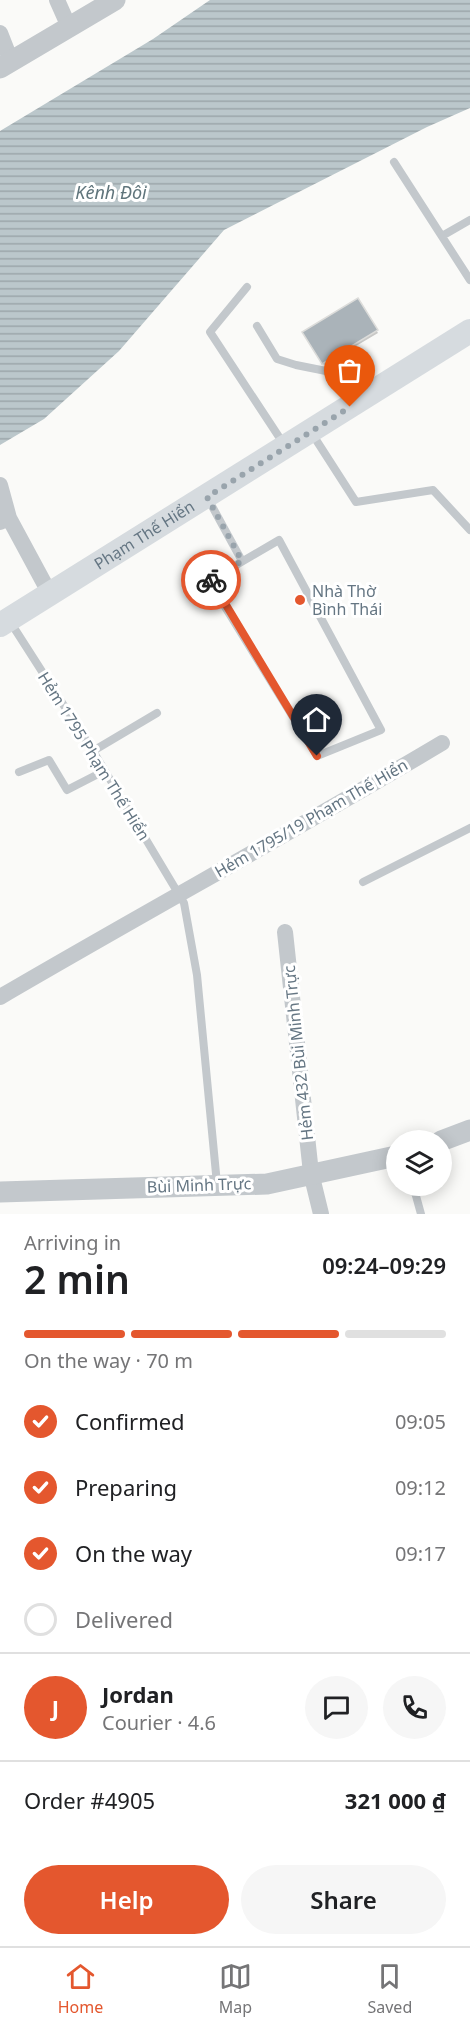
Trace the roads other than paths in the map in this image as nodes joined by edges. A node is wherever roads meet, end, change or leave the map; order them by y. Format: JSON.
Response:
{"nodes":[{"id":1,"x":57,"y":0,"type":"edge"},
{"id":2,"x":115,"y":0,"type":"edge"},
{"id":3,"x":69,"y":27,"type":"junction"},
{"id":4,"x":0,"y":33,"type":"edge"},
{"id":5,"x":5,"y":65,"type":"edge"},
{"id":6,"x":394,"y":162,"type":"dead end"},
{"id":7,"x":470,"y":220,"type":"edge"},
{"id":8,"x":442,"y":236,"type":"junction"},
{"id":9,"x":470,"y":280,"type":"edge"},
{"id":10,"x":247,"y":287,"type":"dead end"},
{"id":11,"x":257,"y":326,"type":"dead end"},
{"id":12,"x":470,"y":331,"type":"edge"},
{"id":13,"x":370,"y":394,"type":"junction"},
{"id":14,"x":311,"y":432,"type":"junction"},
{"id":15,"x":286,"y":447,"type":"junction"},
{"id":16,"x":0,"y":485,"type":"edge"},
{"id":17,"x":207,"y":497,"type":"junction"},
{"id":18,"x":4,"y":520,"type":"edge"},
{"id":19,"x":470,"y":530,"type":"edge"},
{"id":20,"x":242,"y":561,"type":"junction"},
{"id":21,"x":50,"y":594,"type":"junction"},
{"id":22,"x":4,"y":623,"type":"edge"},
{"id":23,"x":157,"y":713,"type":"dead end"},
{"id":24,"x":442,"y":743,"type":"dead end"},
{"id":25,"x":93,"y":752,"type":"junction"},
{"id":26,"x":104,"y":771,"type":"junction"},
{"id":27,"x":19,"y":772,"type":"dead end"},
{"id":28,"x":470,"y":828,"type":"edge"},
{"id":29,"x":363,"y":882,"type":"dead end"},
{"id":30,"x":179,"y":893,"type":"junction"},
{"id":31,"x":285,"y":932,"type":"dead end"},
{"id":32,"x":0,"y":997,"type":"edge"},
{"id":33,"x":470,"y":1130,"type":"edge"},
{"id":34,"x":452,"y":1137,"type":"edge"},
{"id":35,"x":386,"y":1158,"type":"edge"},
{"id":36,"x":311,"y":1173,"type":"junction"},
{"id":37,"x":217,"y":1184,"type":"junction"},
{"id":38,"x":0,"y":1192,"type":"edge"},
{"id":39,"x":416,"y":1196,"type":"edge"},
{"id":40,"x":321,"y":1214,"type":"edge"},
{"id":41,"x":421,"y":1214,"type":"edge"}],
"edges":[{"from":1,"to":3,"type":"street"},
{"from":2,"to":3,"type":"street"},
{"from":3,"to":5,"type":"street"},
{"from":4,"to":5,"type":"street"},
{"from":6,"to":8,"type":"lane"},
{"from":7,"to":8,"type":"lane"},
{"from":8,"to":9,"type":"lane"},
{"from":10,"to":15,"type":"lane"},
{"from":11,"to":13,"type":"lane"},
{"from":12,"to":13,"type":"main road","name":"Phạm Thế Hiển"},
{"from":13,"to":14,"type":"main road","name":"Phạm Thế Hiển"},
{"from":14,"to":15,"type":"main road","name":"Phạm Thế Hiển"},
{"from":14,"to":19,"type":"lane"},
{"from":15,"to":17,"type":"main road","name":"Phạm Thế Hiển"},
{"from":16,"to":18,"type":"street"},
{"from":17,"to":20,"type":"lane"},
{"from":17,"to":21,"type":"main road","name":"Phạm Thế Hiển"},
{"from":18,"to":21,"type":"street"},
{"from":20,"to":20,"type":"lane"},
{"from":21,"to":22,"type":"main road","name":"Phạm Thế Hiển"},
{"from":22,"to":25,"type":"lane","name":"Hẻm 1795 Phạm Thế Hiển"},
{"from":23,"to":25,"type":"lane"},
{"from":24,"to":30,"type":"street","name":"Hẻm 1795/19 Phạm Thế Hiển"},
{"from":25,"to":26,"type":"lane","name":"Hẻm 1795 Phạm Thế Hiển"},
{"from":26,"to":27,"type":"lane"},
{"from":26,"to":30,"type":"lane","name":"Hẻm 1795 Phạm Thế Hiển"},
{"from":28,"to":29,"type":"lane"},
{"from":30,"to":32,"type":"street"},
{"from":30,"to":37,"type":"lane","name":"Hẻm 1795 Phạm Thế Hiển"},
{"from":31,"to":36,"type":"street","name":"Hẻm 432 Bùi Minh Trực"},
{"from":33,"to":34,"type":"street"},
{"from":35,"to":36,"type":"street","name":"Bùi Minh Trực"},
{"from":36,"to":37,"type":"street","name":"Bùi Minh Trực"},
{"from":36,"to":40,"type":"street","name":"Hẻm 432 Bùi Minh Trực"},
{"from":37,"to":38,"type":"street","name":"Bùi Minh Trực"},
{"from":39,"to":41,"type":"lane"}]}
